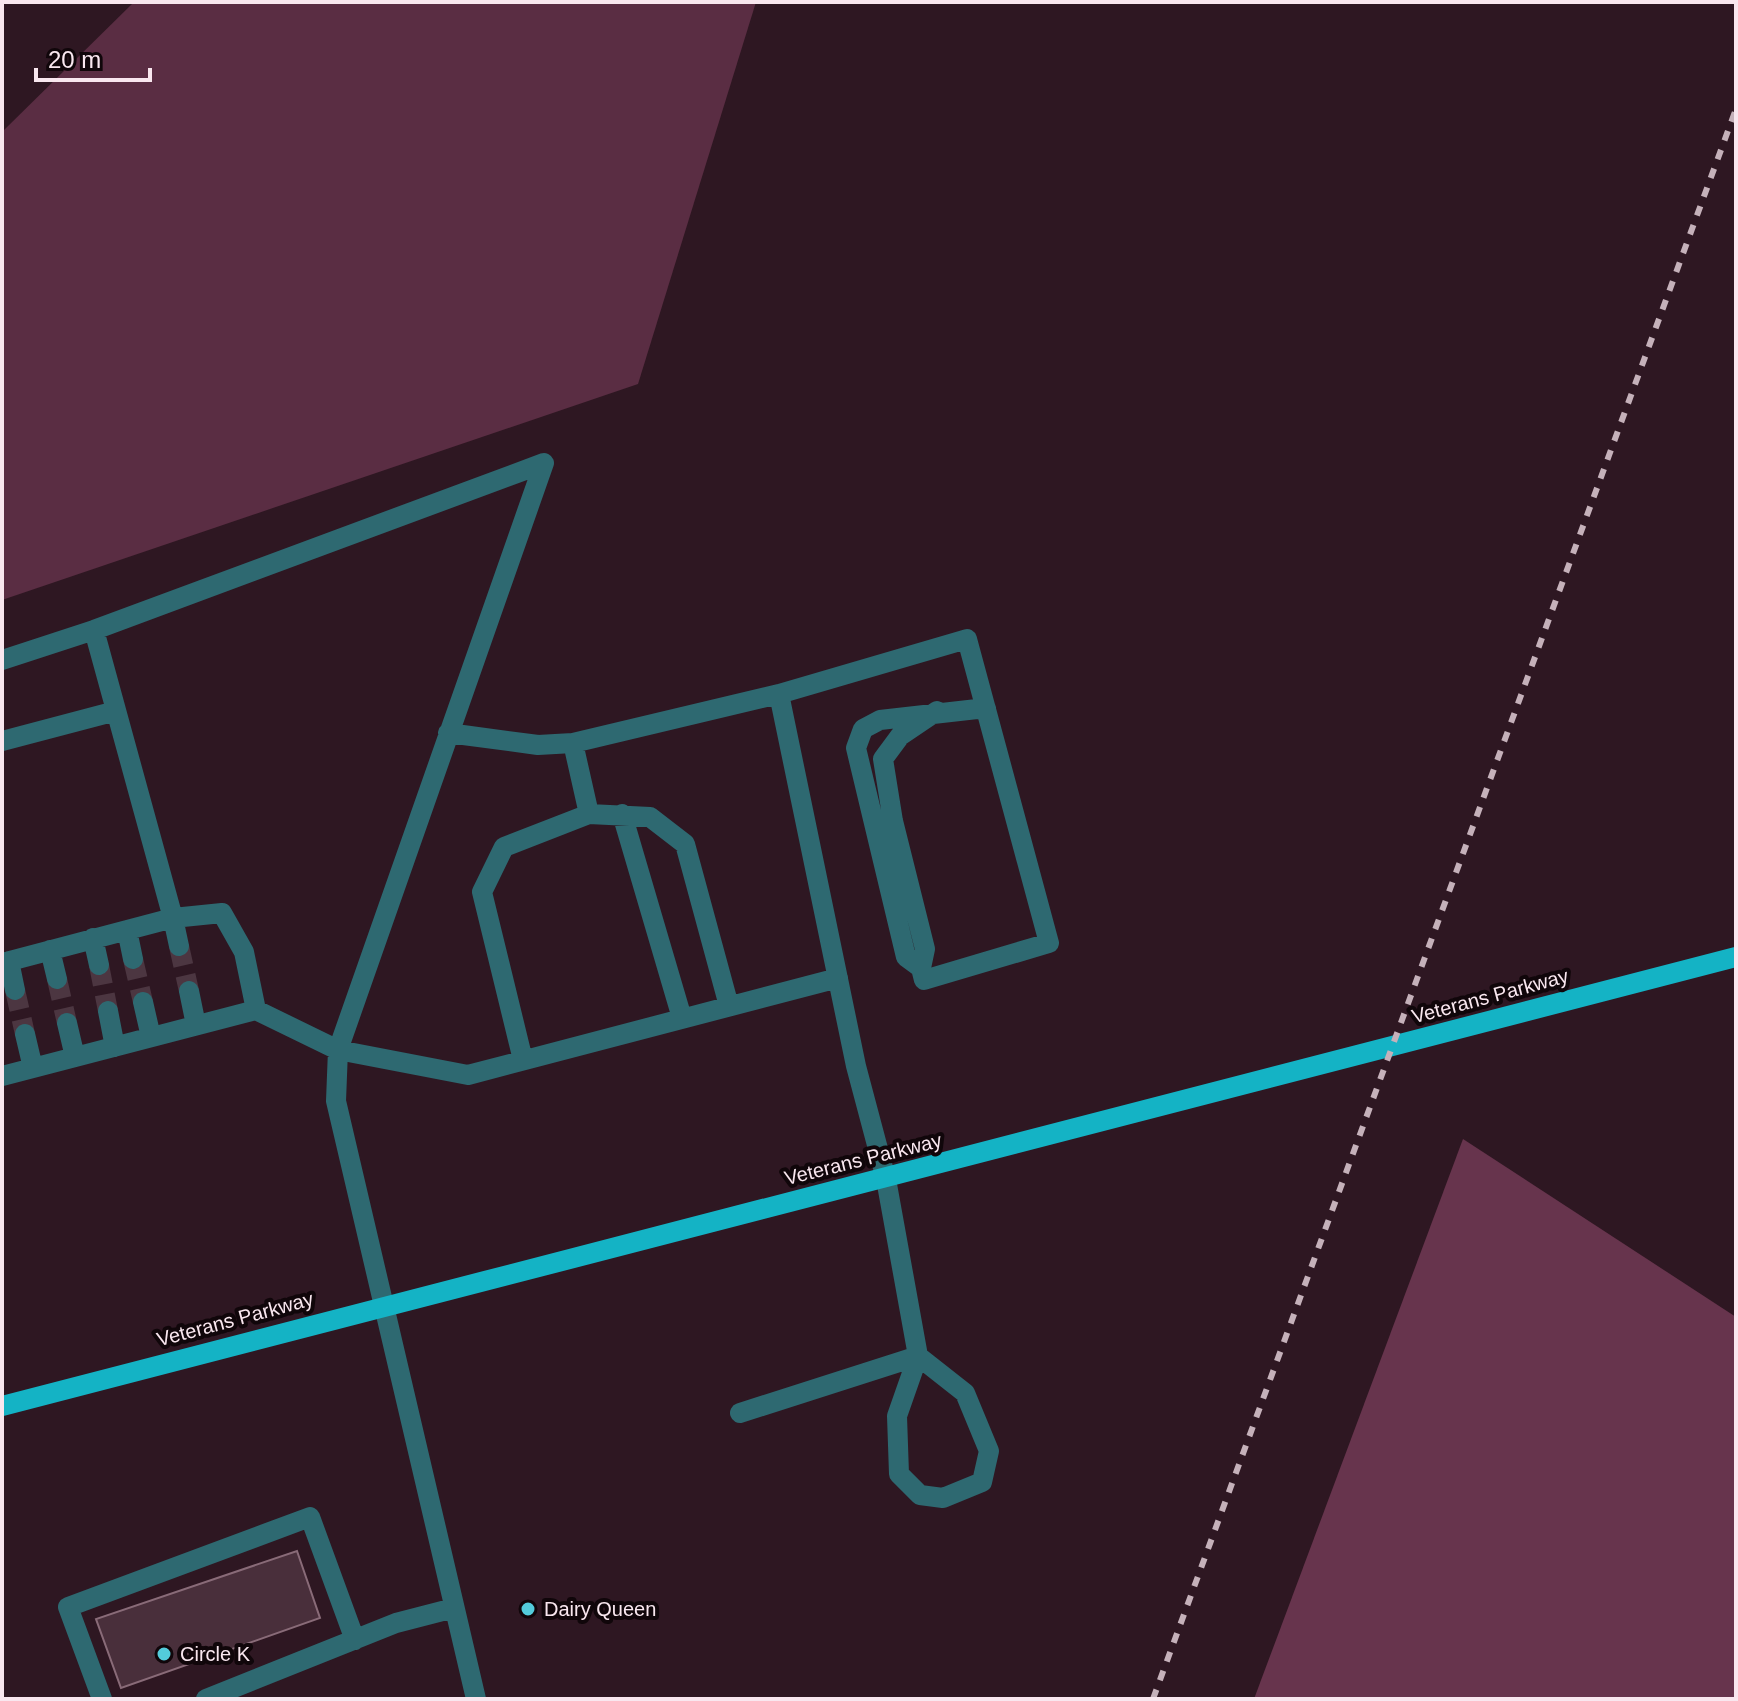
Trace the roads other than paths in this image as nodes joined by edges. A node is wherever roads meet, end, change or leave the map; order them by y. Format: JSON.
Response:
{"nodes":[{"id":1,"x":94,"y":630,"type":"junction"},
{"id":2,"x":2,"y":660,"type":"edge"},
{"id":3,"x":779,"y":694,"type":"junction"},
{"id":4,"x":986,"y":708,"type":"junction"},
{"id":5,"x":116,"y":711,"type":"junction"},
{"id":6,"x":937,"y":711,"type":"junction"},
{"id":7,"x":448,"y":733,"type":"junction"},
{"id":8,"x":2,"y":741,"type":"edge"},
{"id":9,"x":573,"y":743,"type":"junction"},
{"id":10,"x":589,"y":814,"type":"junction"},
{"id":11,"x":622,"y":814,"type":"junction"},
{"id":12,"x":173,"y":918,"type":"junction"},
{"id":13,"x":127,"y":930,"type":"junction"},
{"id":14,"x":93,"y":938,"type":"junction"},
{"id":15,"x":179,"y":946,"type":"tunnel mouth"},
{"id":16,"x":50,"y":950,"type":"junction"},
{"id":17,"x":1736,"y":957,"type":"edge"},
{"id":18,"x":133,"y":959,"type":"tunnel mouth"},
{"id":19,"x":6,"y":962,"type":"edge"},
{"id":20,"x":99,"y":965,"type":"tunnel mouth"},
{"id":21,"x":923,"y":974,"type":"junction"},
{"id":22,"x":838,"y":978,"type":"junction"},
{"id":23,"x":57,"y":979,"type":"tunnel mouth"},
{"id":24,"x":15,"y":990,"type":"tunnel mouth"},
{"id":25,"x":189,"y":991,"type":"tunnel mouth"},
{"id":26,"x":143,"y":1002,"type":"tunnel mouth"},
{"id":27,"x":729,"y":1006,"type":"junction"},
{"id":28,"x":256,"y":1010,"type":"junction"},
{"id":29,"x":108,"y":1011,"type":"tunnel mouth"},
{"id":30,"x":682,"y":1018,"type":"junction"},
{"id":31,"x":67,"y":1023,"type":"tunnel mouth"},
{"id":32,"x":196,"y":1025,"type":"junction"},
{"id":33,"x":25,"y":1034,"type":"tunnel mouth"},
{"id":34,"x":151,"y":1037,"type":"junction"},
{"id":35,"x":115,"y":1047,"type":"junction"},
{"id":36,"x":338,"y":1050,"type":"junction"},
{"id":37,"x":75,"y":1057,"type":"junction"},
{"id":38,"x":523,"y":1060,"type":"junction"},
{"id":39,"x":33,"y":1068,"type":"junction"},
{"id":40,"x":2,"y":1076,"type":"edge"},
{"id":41,"x":886,"y":1179,"type":"junction"},
{"id":42,"x":384,"y":1305,"type":"junction"},
{"id":43,"x":918,"y":1356,"type":"junction"},
{"id":44,"x":2,"y":1406,"type":"edge"},
{"id":45,"x":740,"y":1413,"type":"dead end"},
{"id":46,"x":454,"y":1608,"type":"junction"},
{"id":47,"x":355,"y":1640,"type":"junction"},
{"id":48,"x":102,"y":1699,"type":"edge"},
{"id":49,"x":206,"y":1699,"type":"edge"},
{"id":50,"x":476,"y":1699,"type":"edge"}],
"edges":[{"from":1,"to":2,"type":"lane"},
{"from":1,"to":5,"type":"lane"},
{"from":1,"to":7,"type":"lane"},
{"from":3,"to":4,"type":"lane"},
{"from":3,"to":9,"type":"lane"},
{"from":3,"to":22,"type":"lane"},
{"from":4,"to":6,"type":"lane"},
{"from":4,"to":21,"type":"lane"},
{"from":5,"to":8,"type":"lane"},
{"from":5,"to":12,"type":"lane"},
{"from":6,"to":21,"type":"lane"},
{"from":6,"to":21,"type":"lane"},
{"from":7,"to":9,"type":"lane"},
{"from":7,"to":36,"type":"lane"},
{"from":9,"to":10,"type":"lane"},
{"from":10,"to":11,"type":"lane"},
{"from":10,"to":38,"type":"lane"},
{"from":11,"to":27,"type":"lane"},
{"from":11,"to":30,"type":"lane"},
{"from":12,"to":13,"type":"lane"},
{"from":12,"to":15,"type":"lane"},
{"from":12,"to":28,"type":"lane"},
{"from":13,"to":14,"type":"lane"},
{"from":13,"to":18,"type":"lane"},
{"from":14,"to":16,"type":"lane"},
{"from":14,"to":20,"type":"lane"},
{"from":16,"to":19,"type":"lane"},
{"from":16,"to":23,"type":"lane"},
{"from":17,"to":41,"type":"main road","name":"Veterans Parkway"},
{"from":19,"to":24,"type":"lane"},
{"from":22,"to":27,"type":"lane"},
{"from":22,"to":41,"type":"lane"},
{"from":25,"to":32,"type":"lane"},
{"from":26,"to":34,"type":"lane"},
{"from":27,"to":30,"type":"lane"},
{"from":28,"to":32,"type":"lane"},
{"from":28,"to":36,"type":"lane"},
{"from":29,"to":35,"type":"lane"},
{"from":30,"to":38,"type":"lane"},
{"from":31,"to":37,"type":"lane"},
{"from":32,"to":34,"type":"lane"},
{"from":33,"to":39,"type":"lane"},
{"from":34,"to":35,"type":"lane"},
{"from":35,"to":37,"type":"lane"},
{"from":36,"to":38,"type":"lane"},
{"from":36,"to":42,"type":"lane"},
{"from":37,"to":39,"type":"lane"},
{"from":39,"to":40,"type":"lane"},
{"from":41,"to":42,"type":"main road","name":"Veterans Parkway"},
{"from":41,"to":43,"type":"lane"},
{"from":42,"to":44,"type":"main road","name":"Veterans Parkway"},
{"from":42,"to":46,"type":"lane"},
{"from":43,"to":43,"type":"lane"},
{"from":43,"to":45,"type":"lane"},
{"from":46,"to":47,"type":"lane"},
{"from":46,"to":50,"type":"lane"},
{"from":47,"to":48,"type":"lane"},
{"from":47,"to":49,"type":"lane"}]}
